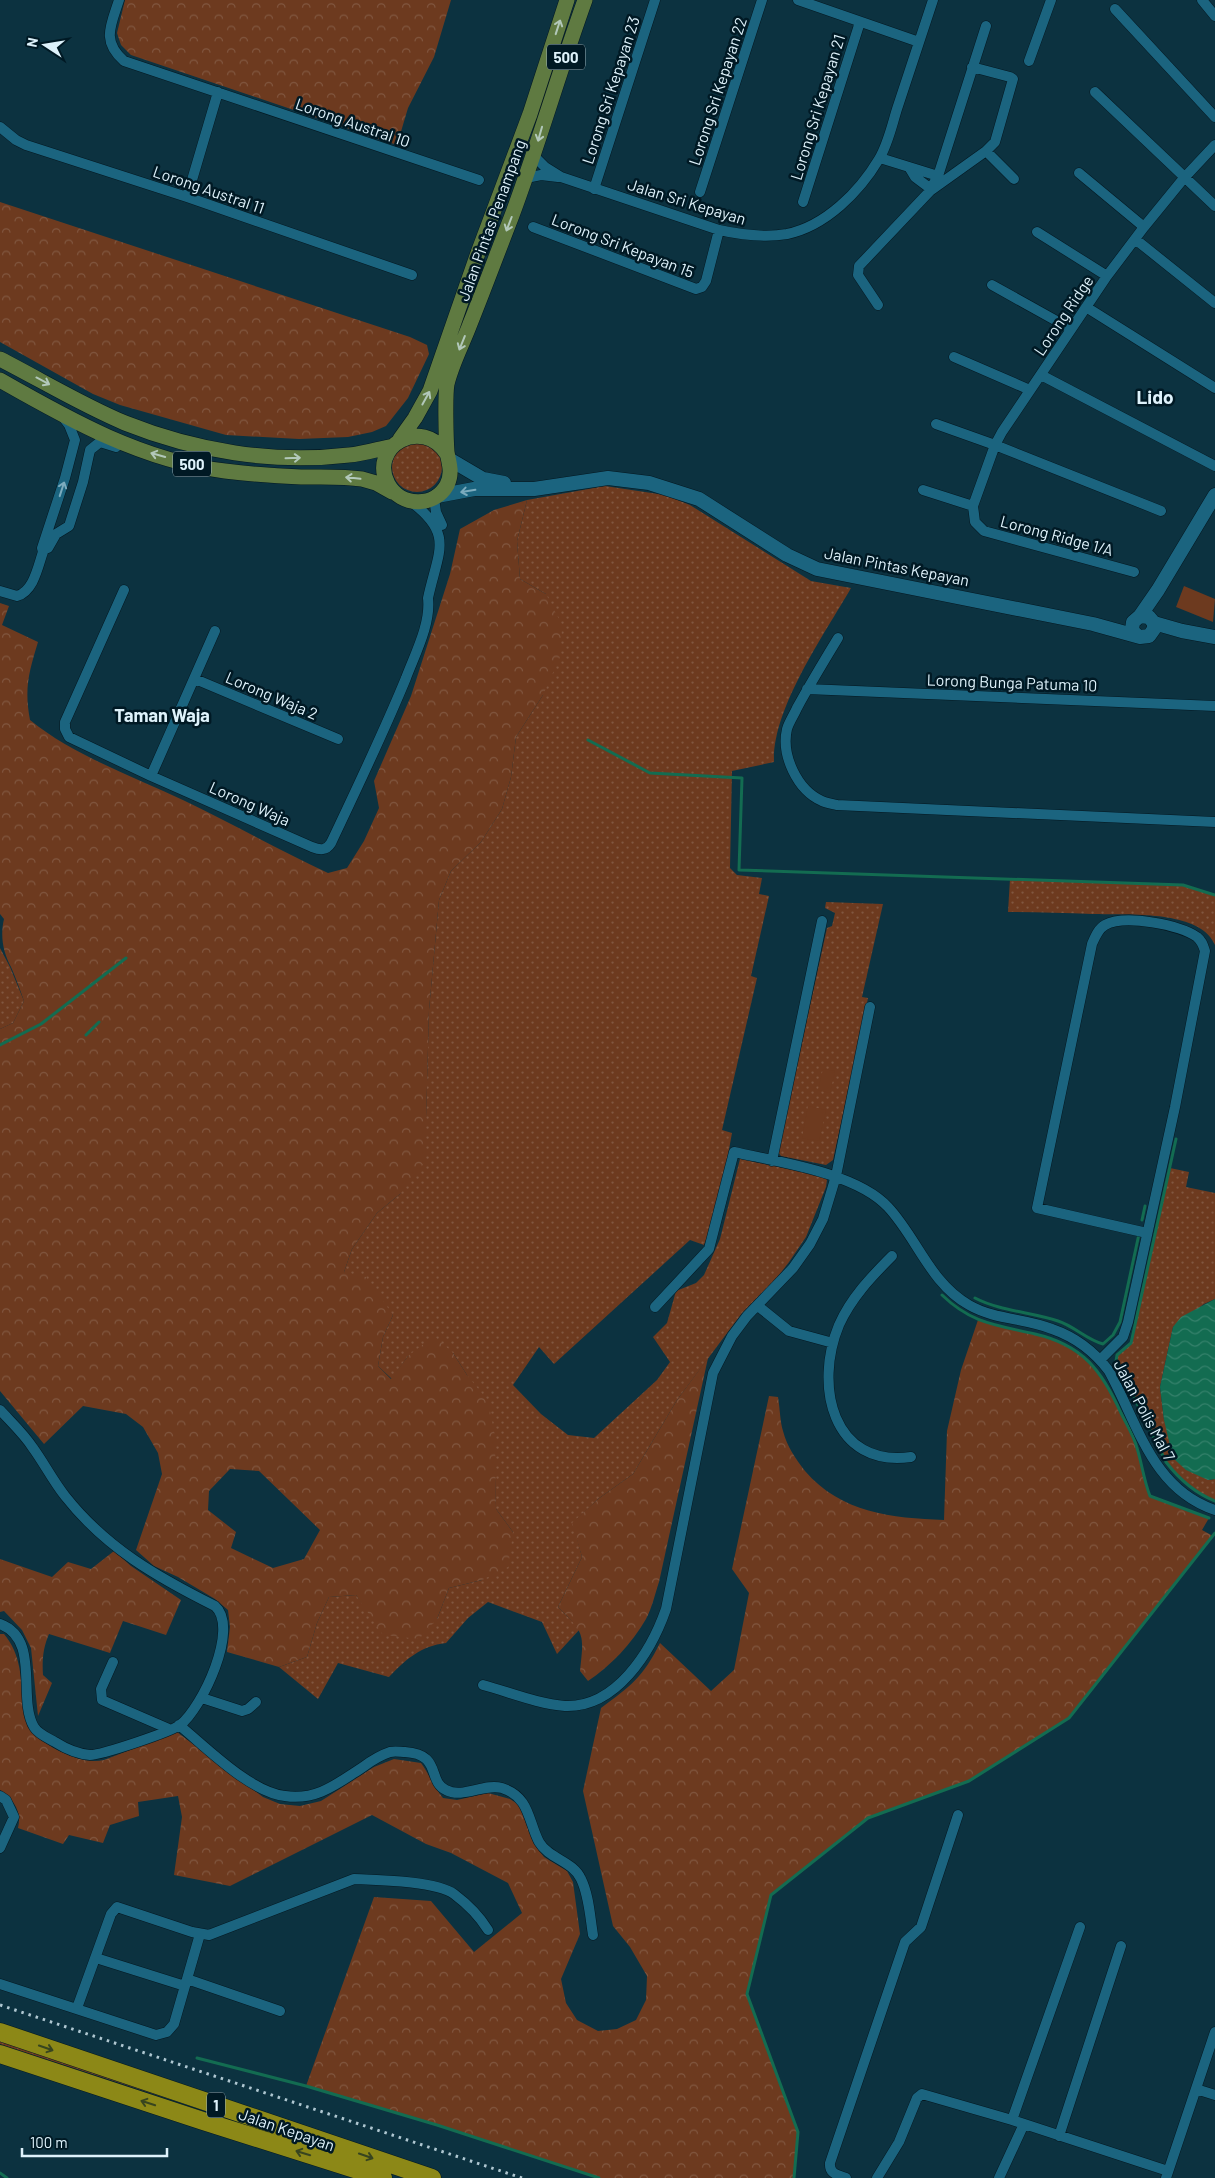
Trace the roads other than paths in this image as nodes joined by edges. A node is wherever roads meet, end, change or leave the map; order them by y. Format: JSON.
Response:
{"nodes":[{"id":1,"x":119,"y":0,"type":"edge"},
{"id":2,"x":567,"y":0,"type":"edge"},
{"id":3,"x":584,"y":0,"type":"edge"},
{"id":4,"x":655,"y":0,"type":"edge"},
{"id":5,"x":762,"y":0,"type":"edge"},
{"id":6,"x":798,"y":0,"type":"edge"},
{"id":7,"x":933,"y":0,"type":"edge"},
{"id":8,"x":1051,"y":0,"type":"edge"},
{"id":9,"x":1202,"y":0,"type":"edge"},
{"id":10,"x":1115,"y":9,"type":"dead end"},
{"id":11,"x":1215,"y":16,"type":"edge"},
{"id":12,"x":860,"y":22,"type":"junction"},
{"id":13,"x":986,"y":26,"type":"dead end"},
{"id":14,"x":920,"y":42,"type":"junction"},
{"id":15,"x":1029,"y":61,"type":"dead end"},
{"id":16,"x":972,"y":67,"type":"junction"},
{"id":17,"x":218,"y":92,"type":"junction"},
{"id":18,"x":1095,"y":92,"type":"dead end"},
{"id":19,"x":547,"y":113,"type":"junction"},
{"id":20,"x":530,"y":114,"type":"junction"},
{"id":21,"x":1215,"y":117,"type":"edge"},
{"id":22,"x":0,"y":127,"type":"edge"},
{"id":23,"x":1215,"y":145,"type":"edge"},
{"id":24,"x":986,"y":151,"type":"junction"},
{"id":25,"x":534,"y":156,"type":"junction"},
{"id":26,"x":880,"y":158,"type":"junction"},
{"id":27,"x":909,"y":167,"type":"junction"},
{"id":28,"x":1079,"y":173,"type":"dead end"},
{"id":29,"x":938,"y":176,"type":"junction"},
{"id":30,"x":561,"y":177,"type":"junction"},
{"id":31,"x":526,"y":178,"type":"junction"},
{"id":32,"x":1184,"y":178,"type":"junction"},
{"id":33,"x":1014,"y":179,"type":"dead end"},
{"id":34,"x":478,"y":180,"type":"dead end"},
{"id":35,"x":594,"y":189,"type":"junction"},
{"id":36,"x":930,"y":190,"type":"junction"},
{"id":37,"x":700,"y":192,"type":"dead end"},
{"id":38,"x":187,"y":197,"type":"junction"},
{"id":39,"x":803,"y":202,"type":"dead end"},
{"id":40,"x":1215,"y":206,"type":"edge"},
{"id":41,"x":533,"y":227,"type":"dead end"},
{"id":42,"x":1144,"y":227,"type":"junction"},
{"id":43,"x":719,"y":230,"type":"junction"},
{"id":44,"x":1037,"y":232,"type":"dead end"},
{"id":45,"x":1135,"y":240,"type":"junction"},
{"id":46,"x":412,"y":275,"type":"dead end"},
{"id":47,"x":1107,"y":276,"type":"junction"},
{"id":48,"x":992,"y":285,"type":"dead end"},
{"id":49,"x":1215,"y":303,"type":"edge"},
{"id":50,"x":878,"y":305,"type":"dead end"},
{"id":51,"x":1086,"y":307,"type":"junction"},
{"id":52,"x":1070,"y":329,"type":"junction"},
{"id":53,"x":954,"y":357,"type":"dead end"},
{"id":54,"x":0,"y":359,"type":"edge"},
{"id":55,"x":1041,"y":375,"type":"junction"},
{"id":56,"x":0,"y":380,"type":"edge"},
{"id":57,"x":1215,"y":388,"type":"edge"},
{"id":58,"x":1030,"y":390,"type":"junction"},
{"id":59,"x":59,"y":413,"type":"junction"},
{"id":60,"x":936,"y":424,"type":"dead end"},
{"id":61,"x":397,"y":443,"type":"junction"},
{"id":62,"x":124,"y":444,"type":"junction"},
{"id":63,"x":995,"y":445,"type":"junction"},
{"id":64,"x":72,"y":451,"type":"junction"},
{"id":65,"x":89,"y":454,"type":"junction"},
{"id":66,"x":448,"y":456,"type":"junction"},
{"id":67,"x":1215,"y":466,"type":"edge"},
{"id":68,"x":534,"y":490,"type":"junction"},
{"id":69,"x":923,"y":490,"type":"dead end"},
{"id":70,"x":1215,"y":495,"type":"edge"},
{"id":71,"x":436,"y":497,"type":"junction"},
{"id":72,"x":404,"y":498,"type":"junction"},
{"id":73,"x":56,"y":506,"type":"junction"},
{"id":74,"x":973,"y":506,"type":"junction"},
{"id":75,"x":1161,"y":511,"type":"dead end"},
{"id":76,"x":74,"y":512,"type":"junction"},
{"id":77,"x":975,"y":522,"type":"joint"},
{"id":78,"x":43,"y":552,"type":"junction"},
{"id":79,"x":1134,"y":572,"type":"dead end"},
{"id":80,"x":124,"y":590,"type":"dead end"},
{"id":81,"x":0,"y":591,"type":"edge"},
{"id":82,"x":429,"y":606,"type":"junction"},
{"id":83,"x":1145,"y":619,"type":"junction"},
{"id":84,"x":1093,"y":624,"type":"junction"},
{"id":85,"x":215,"y":631,"type":"dead end"},
{"id":86,"x":1199,"y":634,"type":"junction"},
{"id":87,"x":1142,"y":637,"type":"junction"},
{"id":88,"x":1215,"y":637,"type":"edge"},
{"id":89,"x":838,"y":638,"type":"dead end"},
{"id":90,"x":195,"y":679,"type":"junction"},
{"id":91,"x":808,"y":689,"type":"junction"},
{"id":92,"x":1215,"y":706,"type":"edge"},
{"id":93,"x":338,"y":739,"type":"dead end"},
{"id":94,"x":151,"y":776,"type":"junction"},
{"id":95,"x":1215,"y":822,"type":"edge"},
{"id":96,"x":822,"y":920,"type":"dead end"},
{"id":97,"x":870,"y":1007,"type":"dead end"},
{"id":98,"x":772,"y":1161,"type":"junction"},
{"id":99,"x":836,"y":1176,"type":"junction"},
{"id":100,"x":1147,"y":1233,"type":"junction"},
{"id":101,"x":892,"y":1256,"type":"dead end"},
{"id":102,"x":758,"y":1306,"type":"junction"},
{"id":103,"x":655,"y":1308,"type":"dead end"},
{"id":104,"x":833,"y":1343,"type":"junction"},
{"id":105,"x":1101,"y":1359,"type":"junction"},
{"id":106,"x":0,"y":1410,"type":"edge"},
{"id":107,"x":911,"y":1457,"type":"dead end"},
{"id":108,"x":1215,"y":1510,"type":"edge"},
{"id":109,"x":0,"y":1624,"type":"edge"},
{"id":110,"x":113,"y":1662,"type":"dead end"},
{"id":111,"x":483,"y":1685,"type":"dead end"},
{"id":112,"x":202,"y":1698,"type":"junction"},
{"id":113,"x":256,"y":1702,"type":"dead end"},
{"id":114,"x":180,"y":1725,"type":"junction"},
{"id":115,"x":169,"y":1729,"type":"junction"},
{"id":116,"x":0,"y":1796,"type":"edge"},
{"id":117,"x":958,"y":1815,"type":"dead end"},
{"id":118,"x":0,"y":1848,"type":"edge"},
{"id":119,"x":1080,"y":1927,"type":"dead end"},
{"id":120,"x":488,"y":1930,"type":"dead end"},
{"id":121,"x":200,"y":1934,"type":"junction"},
{"id":122,"x":592,"y":1935,"type":"dead end"},
{"id":123,"x":1121,"y":1946,"type":"dead end"},
{"id":124,"x":96,"y":1958,"type":"junction"},
{"id":125,"x":186,"y":1983,"type":"junction"},
{"id":126,"x":0,"y":1984,"type":"edge"},
{"id":127,"x":77,"y":2008,"type":"junction"},
{"id":128,"x":280,"y":2011,"type":"dead end"},
{"id":129,"x":0,"y":2032,"type":"edge"},
{"id":130,"x":1215,"y":2032,"type":"edge"},
{"id":131,"x":0,"y":2054,"type":"edge"},
{"id":132,"x":1196,"y":2089,"type":"junction"},
{"id":133,"x":1215,"y":2096,"type":"edge"},
{"id":134,"x":1012,"y":2120,"type":"junction"},
{"id":135,"x":1024,"y":2124,"type":"junction"},
{"id":136,"x":1059,"y":2136,"type":"junction"},
{"id":137,"x":1167,"y":2175,"type":"edge"},
{"id":138,"x":383,"y":2178,"type":"edge"},
{"id":139,"x":432,"y":2178,"type":"edge"},
{"id":140,"x":846,"y":2178,"type":"edge"},
{"id":141,"x":877,"y":2178,"type":"edge"},
{"id":142,"x":999,"y":2178,"type":"edge"}],
"edges":[{"from":1,"to":17,"type":"street","name":"Lorong Austral 10"},
{"from":20,"to":2,"type":"main road","name":"Jalan Pintas Penampang","number":"500","one_way":true},
{"from":3,"to":19,"type":"main road","name":"Jalan Pintas Penampang","number":"500"},
{"from":4,"to":35,"type":"street","name":"Lorong Sri Kepayan 23"},
{"from":5,"to":37,"type":"street","name":"Lorong Sri Kepayan 22"},
{"from":6,"to":12,"type":"street"},
{"from":7,"to":14,"type":"street","name":"Jalan Sri Kepayan"},
{"from":8,"to":15,"type":"street"},
{"from":9,"to":11,"type":"street"},
{"from":10,"to":21,"type":"street"},
{"from":12,"to":14,"type":"street"},
{"from":12,"to":39,"type":"street","name":"Lorong Sri Kepayan 21"},
{"from":13,"to":16,"type":"street"},
{"from":14,"to":26,"type":"street","name":"Jalan Sri Kepayan"},
{"from":16,"to":24,"type":"street"},
{"from":16,"to":29,"type":"street"},
{"from":17,"to":34,"type":"street","name":"Lorong Austral 10"},
{"from":17,"to":38,"type":"street"},
{"from":18,"to":32,"type":"street"},
{"from":19,"to":20,"type":"main road"},
{"from":19,"to":25,"type":"main road","name":"Jalan Pintas Penampang","number":"500","one_way":true},
{"from":61,"to":20,"type":"main road","name":"Jalan Pintas Penampang","number":"500","one_way":true},
{"from":22,"to":38,"type":"street","name":"Lorong Austral 11"},
{"from":23,"to":32,"type":"street","name":"Lorong Ridge"},
{"from":24,"to":33,"type":"street"},
{"from":24,"to":36,"type":"street"},
{"from":25,"to":30,"type":"street","name":"Jalan Sri Kepayan"},
{"from":25,"to":31,"type":"main road","name":"Jalan Pintas Penampang","number":"500"},
{"from":26,"to":27,"type":"street"},
{"from":26,"to":43,"type":"street","name":"Jalan Sri Kepayan"},
{"from":27,"to":29,"type":"street"},
{"from":27,"to":36,"type":"street"},
{"from":28,"to":42,"type":"street"},
{"from":29,"to":36,"type":"street"},
{"from":30,"to":31,"type":"street","name":"Jalan Sri Kepayan"},
{"from":30,"to":35,"type":"street","name":"Jalan Sri Kepayan"},
{"from":31,"to":66,"type":"main road","name":"Jalan Pintas Penampang","number":"500","one_way":true},
{"from":32,"to":40,"type":"street"},
{"from":32,"to":42,"type":"street","name":"Lorong Ridge"},
{"from":35,"to":43,"type":"street","name":"Jalan Sri Kepayan"},
{"from":36,"to":50,"type":"street"},
{"from":38,"to":46,"type":"street","name":"Lorong Austral 11"},
{"from":41,"to":43,"type":"street","name":"Lorong Sri Kepayan 15"},
{"from":42,"to":45,"type":"street","name":"Lorong Ridge"},
{"from":44,"to":47,"type":"street"},
{"from":45,"to":47,"type":"street","name":"Lorong Ridge"},
{"from":45,"to":49,"type":"street"},
{"from":47,"to":51,"type":"street","name":"Lorong Ridge"},
{"from":48,"to":52,"type":"street"},
{"from":51,"to":52,"type":"street","name":"Lorong Ridge"},
{"from":51,"to":57,"type":"street"},
{"from":52,"to":55,"type":"street","name":"Lorong Ridge"},
{"from":53,"to":58,"type":"street"},
{"from":54,"to":61,"type":"main road","number":"500","one_way":true},
{"from":55,"to":58,"type":"street","name":"Lorong Ridge"},
{"from":55,"to":67,"type":"street"},
{"from":56,"to":59,"type":"main road","number":"500"},
{"from":58,"to":63,"type":"street","name":"Lorong Ridge"},
{"from":59,"to":62,"type":"main road","number":"500"},
{"from":59,"to":64,"type":"street"},
{"from":60,"to":63,"type":"street"},
{"from":61,"to":66,"type":"main road","number":"500"},
{"from":61,"to":72,"type":"main road","number":"500"},
{"from":62,"to":65,"type":"street"},
{"from":72,"to":62,"type":"main road","number":"500","one_way":true},
{"from":63,"to":74,"type":"street","name":"Lorong Ridge"},
{"from":63,"to":75,"type":"street"},
{"from":64,"to":65,"type":"street"},
{"from":73,"to":64,"type":"street","one_way":true},
{"from":65,"to":76,"type":"street"},
{"from":66,"to":68,"type":"street","name":"Jalan Pintas Kepayan"},
{"from":66,"to":71,"type":"main road","number":"500"},
{"from":68,"to":71,"type":"street","name":"Jalan Pintas Kepayan","one_way":true},
{"from":68,"to":84,"type":"street","name":"Jalan Pintas Kepayan"},
{"from":69,"to":74,"type":"street"},
{"from":70,"to":83,"type":"street"},
{"from":71,"to":72,"type":"main road"},
{"from":71,"to":82,"type":"street","name":"Lorong Waja"},
{"from":72,"to":82,"type":"street","name":"Lorong Waja"},
{"from":73,"to":76,"type":"street"},
{"from":73,"to":78,"type":"street"},
{"from":74,"to":77,"type":"street","name":"Lorong Ridge"},
{"from":76,"to":78,"type":"street"},
{"from":77,"to":79,"type":"street","name":"Lorong Ridge 1/A"},
{"from":78,"to":81,"type":"street"},
{"from":80,"to":94,"type":"street","name":"Lorong Waja"},
{"from":82,"to":94,"type":"street","name":"Lorong Waja"},
{"from":83,"to":84,"type":"street","name":"Jalan Pintas Kepayan"},
{"from":83,"to":86,"type":"street"},
{"from":83,"to":87,"type":"street"},
{"from":83,"to":87,"type":"street"},
{"from":84,"to":87,"type":"street","name":"Jalan Pintas Kepayan"},
{"from":85,"to":90,"type":"street"},
{"from":86,"to":87,"type":"street"},
{"from":86,"to":88,"type":"street"},
{"from":89,"to":91,"type":"street"},
{"from":90,"to":93,"type":"street","name":"Lorong Waja 2"},
{"from":90,"to":94,"type":"street"},
{"from":91,"to":92,"type":"street","name":"Lorong Bunga Patuma 10"},
{"from":91,"to":95,"type":"street"},
{"from":96,"to":98,"type":"street"},
{"from":97,"to":99,"type":"street"},
{"from":98,"to":99,"type":"street","name":"Jalan Polis Mal 7"},
{"from":98,"to":103,"type":"street","name":"Jalan Polis Mal 7"},
{"from":99,"to":102,"type":"street"},
{"from":99,"to":105,"type":"street","name":"Jalan Polis Mal 7"},
{"from":100,"to":100,"type":"street"},
{"from":100,"to":105,"type":"street"},
{"from":101,"to":104,"type":"street"},
{"from":102,"to":104,"type":"street"},
{"from":102,"to":111,"type":"street"},
{"from":104,"to":107,"type":"street"},
{"from":105,"to":108,"type":"street","name":"Jalan Polis Mal 7"},
{"from":106,"to":112,"type":"street"},
{"from":109,"to":115,"type":"street"},
{"from":110,"to":115,"type":"street"},
{"from":112,"to":113,"type":"street"},
{"from":112,"to":114,"type":"street"},
{"from":114,"to":115,"type":"street"},
{"from":114,"to":122,"type":"street"},
{"from":116,"to":118,"type":"street"},
{"from":117,"to":140,"type":"street"},
{"from":119,"to":134,"type":"street"},
{"from":120,"to":121,"type":"street"},
{"from":121,"to":124,"type":"street"},
{"from":121,"to":125,"type":"street"},
{"from":123,"to":136,"type":"street"},
{"from":124,"to":125,"type":"street"},
{"from":124,"to":127,"type":"street"},
{"from":125,"to":127,"type":"street"},
{"from":125,"to":128,"type":"street"},
{"from":126,"to":127,"type":"street"},
{"from":129,"to":139,"type":"highway","name":"Jalan Kepayan","number":"1","one_way":true},
{"from":130,"to":132,"type":"street"},
{"from":138,"to":131,"type":"highway","name":"Jalan Kepayan","number":"1","one_way":true},
{"from":132,"to":133,"type":"street"},
{"from":132,"to":137,"type":"street"},
{"from":134,"to":135,"type":"street"},
{"from":134,"to":141,"type":"street"},
{"from":135,"to":136,"type":"street"},
{"from":135,"to":142,"type":"street"},
{"from":136,"to":137,"type":"street"}]}
